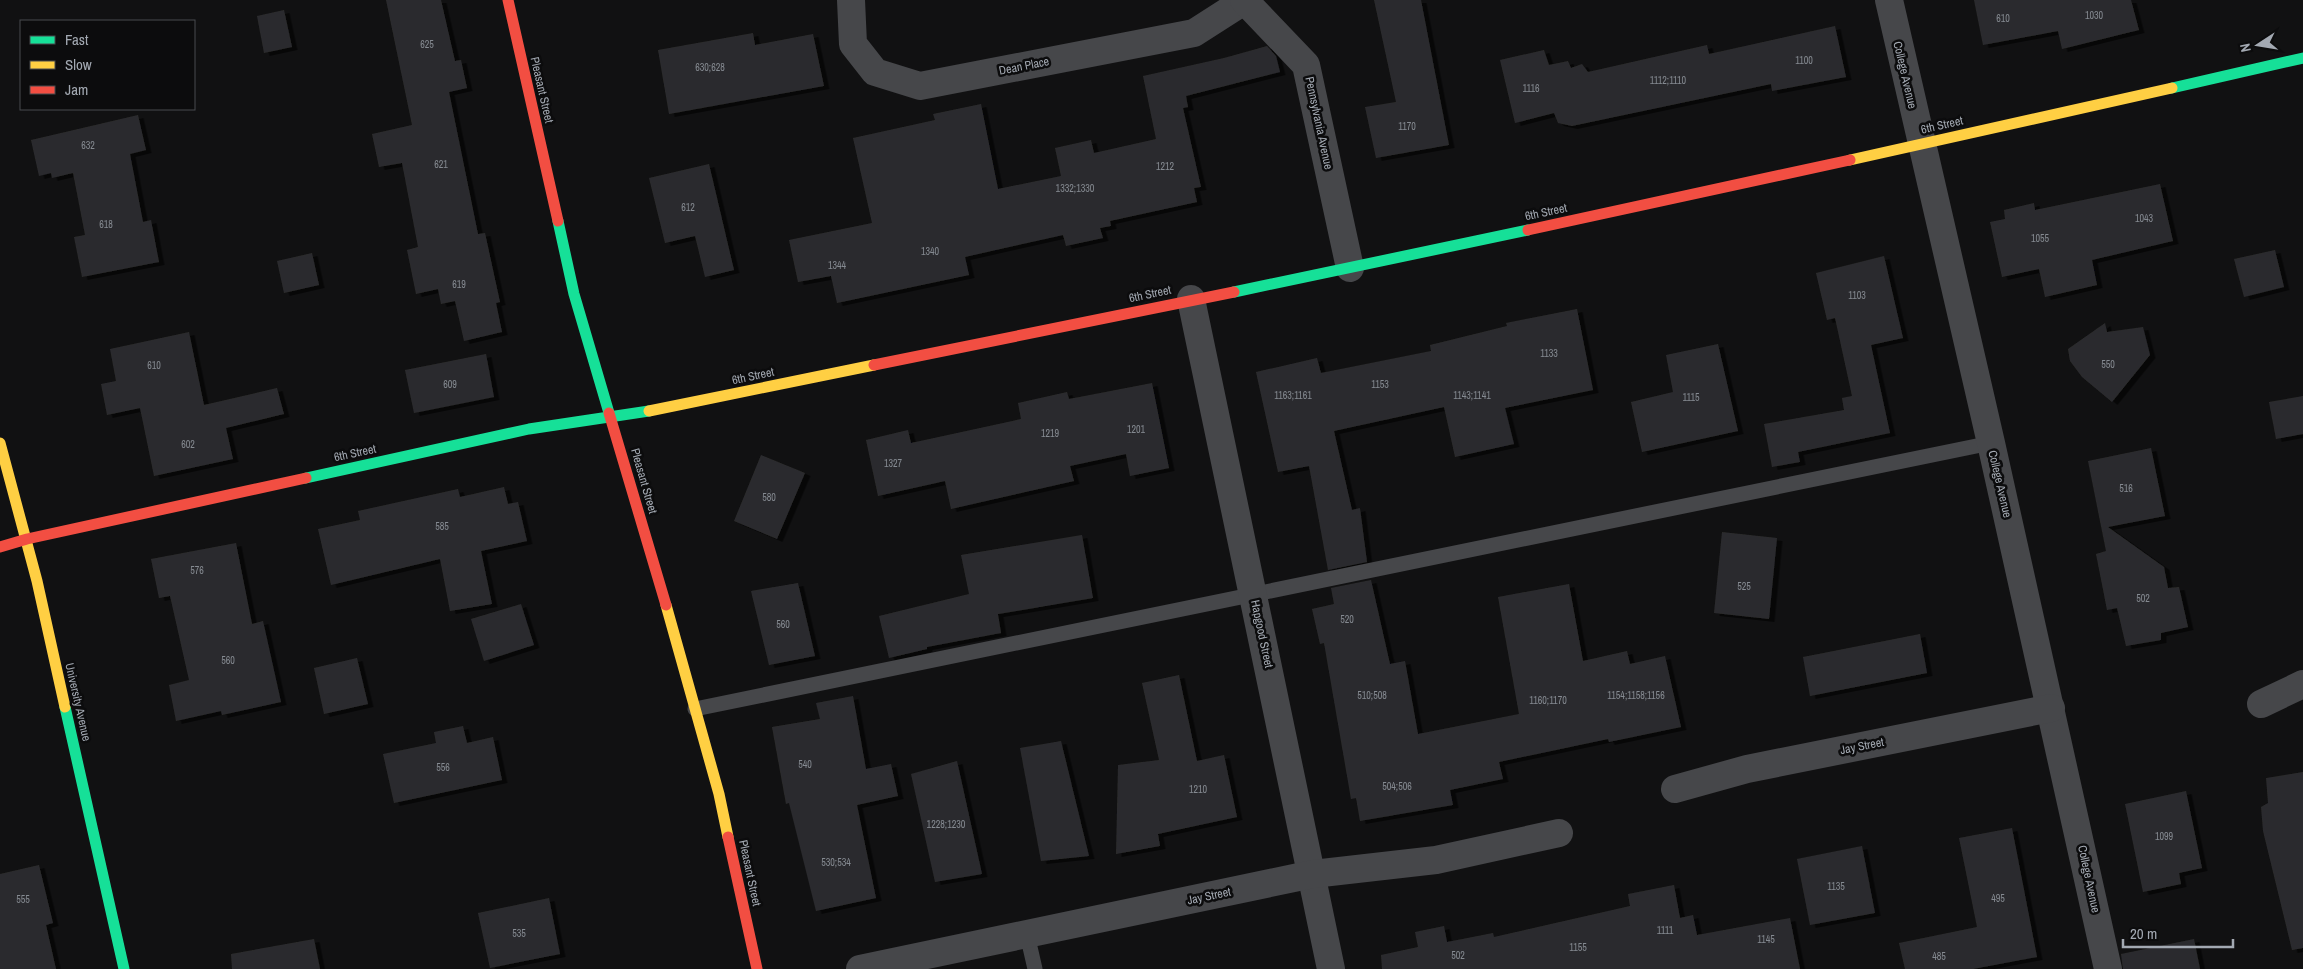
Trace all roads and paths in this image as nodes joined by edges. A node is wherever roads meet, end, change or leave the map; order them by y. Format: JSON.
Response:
{"nodes":[{"id":1,"x":508,"y":0,"type":"edge"},
{"id":2,"x":851,"y":0,"type":"edge"},
{"id":3,"x":1244,"y":0,"type":"edge"},
{"id":4,"x":1888,"y":0,"type":"edge"},
{"id":5,"x":2303,"y":58,"type":"edge"},
{"id":6,"x":1921,"y":144,"type":"junction"},
{"id":7,"x":1350,"y":268,"type":"junction"},
{"id":8,"x":1191,"y":299,"type":"junction"},
{"id":9,"x":612,"y":418,"type":"junction"},
{"id":10,"x":0,"y":443,"type":"edge"},
{"id":11,"x":1991,"y":443,"type":"junction"},
{"id":12,"x":27,"y":539,"type":"junction"},
{"id":13,"x":0,"y":547,"type":"edge"},
{"id":14,"x":1254,"y":596,"type":"junction"},
{"id":15,"x":2303,"y":684,"type":"edge"},
{"id":16,"x":2261,"y":704,"type":"dead end"},
{"id":17,"x":2051,"y":708,"type":"junction"},
{"id":18,"x":695,"y":709,"type":"junction"},
{"id":19,"x":1675,"y":789,"type":"dead end"},
{"id":20,"x":1559,"y":833,"type":"dead end"},
{"id":21,"x":1313,"y":874,"type":"junction"},
{"id":22,"x":1027,"y":934,"type":"junction"},
{"id":23,"x":124,"y":969,"type":"edge"},
{"id":24,"x":757,"y":969,"type":"edge"},
{"id":25,"x":860,"y":969,"type":"edge"},
{"id":26,"x":1035,"y":969,"type":"edge"},
{"id":27,"x":1331,"y":969,"type":"edge"},
{"id":28,"x":2108,"y":969,"type":"edge"}],
"edges":[{"from":1,"to":9,"type":"street","name":"Pleasant Street"},
{"from":2,"to":3,"type":"street","name":"Dean Place"},
{"from":3,"to":7,"type":"street","name":"Pennsylvania Avenue"},
{"from":4,"to":6,"type":"street","name":"College Avenue"},
{"from":5,"to":6,"type":"street","name":"6th Street"},
{"from":6,"to":7,"type":"street","name":"6th Street"},
{"from":6,"to":11,"type":"street","name":"College Avenue"},
{"from":7,"to":8,"type":"street","name":"6th Street"},
{"from":8,"to":9,"type":"street","name":"6th Street"},
{"from":8,"to":14,"type":"street","name":"Hapgood Street"},
{"from":9,"to":12,"type":"street","name":"6th Street"},
{"from":9,"to":18,"type":"street","name":"Pleasant Street"},
{"from":10,"to":12,"type":"street","name":"University Avenue"},
{"from":11,"to":14,"type":"lane"},
{"from":11,"to":17,"type":"street","name":"College Avenue"},
{"from":12,"to":13,"type":"street","name":"6th Street"},
{"from":12,"to":23,"type":"street","name":"University Avenue"},
{"from":14,"to":18,"type":"lane"},
{"from":14,"to":21,"type":"street","name":"Hapgood Street"},
{"from":15,"to":16,"type":"street"},
{"from":17,"to":19,"type":"street","name":"Jay Street"},
{"from":17,"to":28,"type":"street","name":"College Avenue"},
{"from":18,"to":24,"type":"street","name":"Pleasant Street"},
{"from":20,"to":21,"type":"street","name":"Jay Street"},
{"from":21,"to":22,"type":"street","name":"Jay Street"},
{"from":21,"to":27,"type":"street","name":"Hapgood Street"},
{"from":22,"to":25,"type":"street","name":"Jay Street"},
{"from":22,"to":26,"type":"lane"}]}
